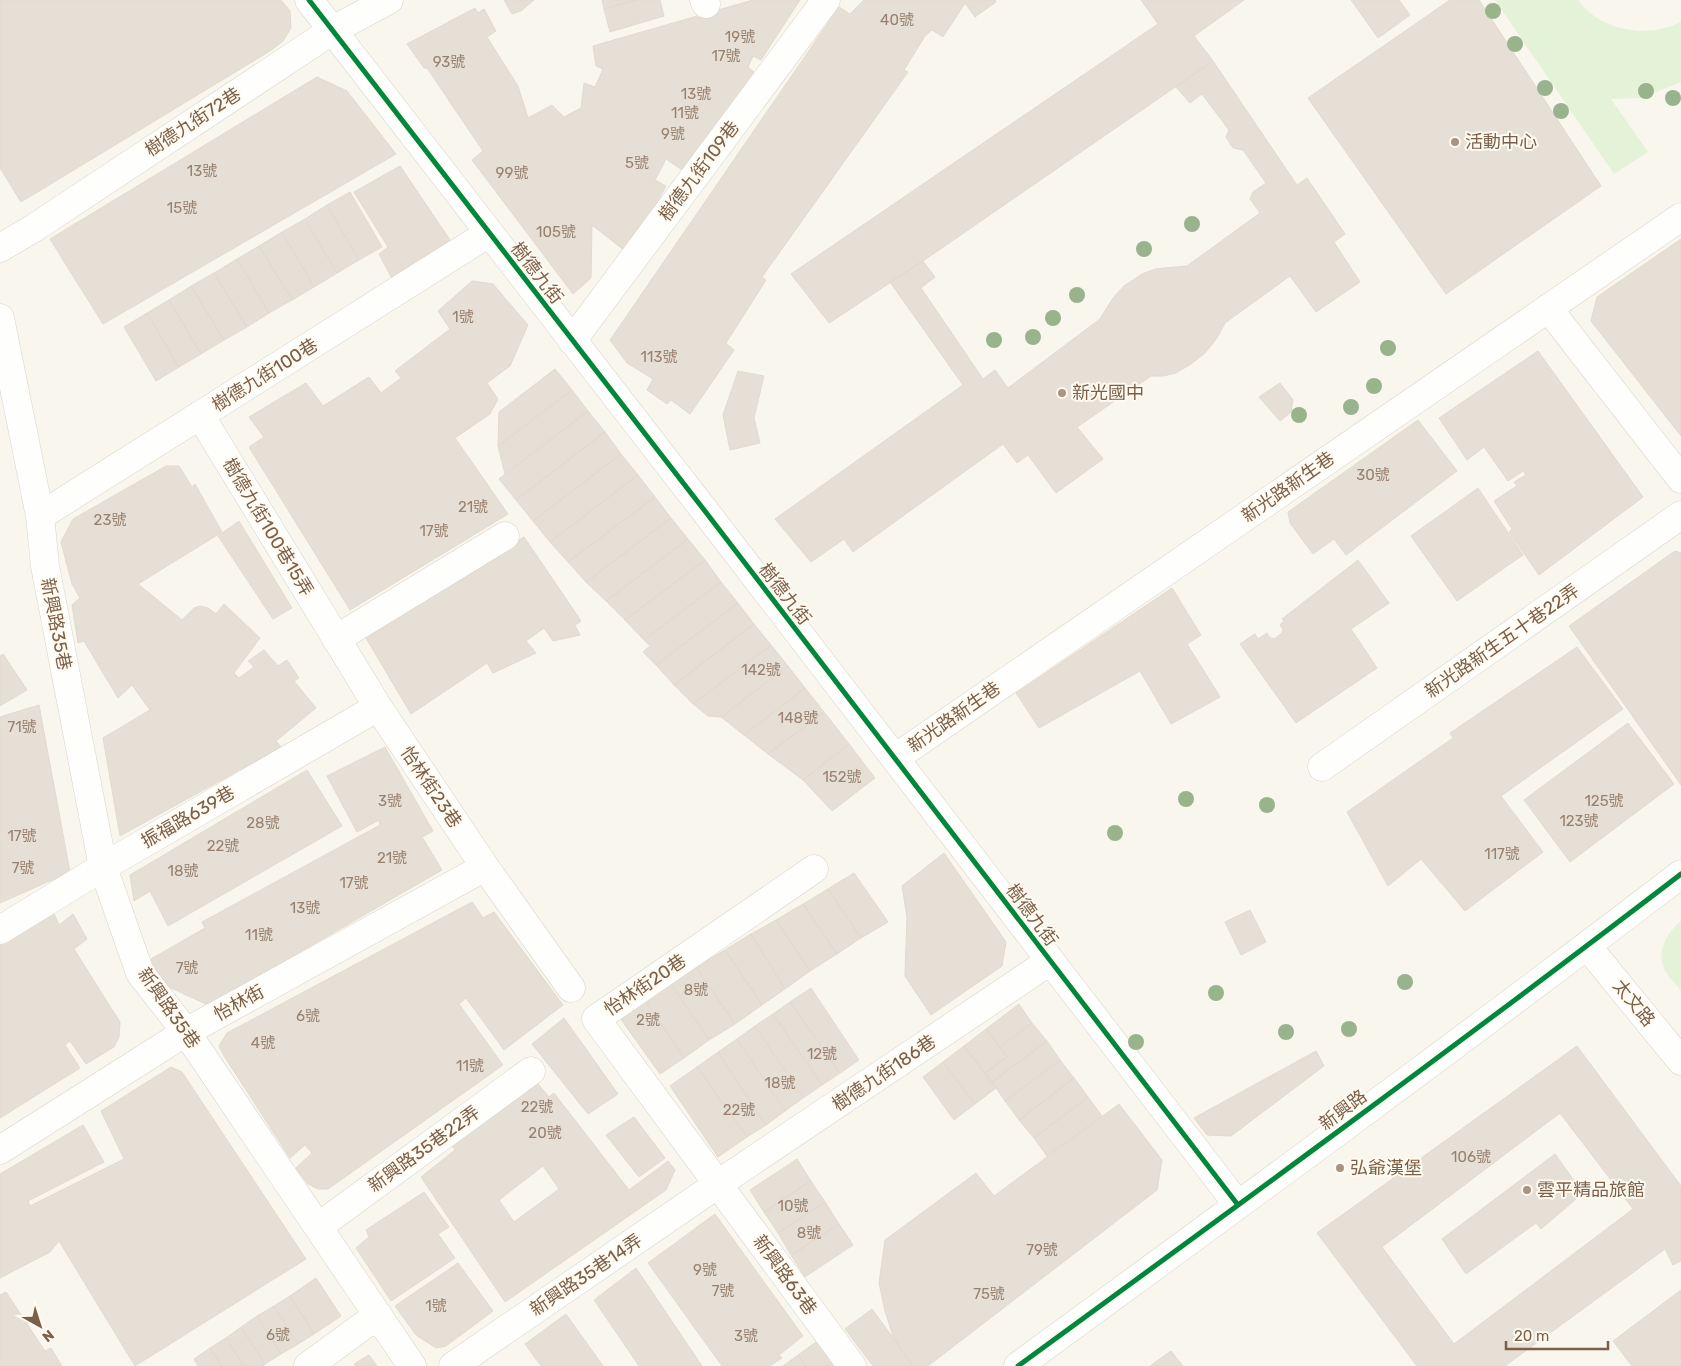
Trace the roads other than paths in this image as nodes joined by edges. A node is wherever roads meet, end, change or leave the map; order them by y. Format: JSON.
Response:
{"nodes":[{"id":1,"x":309,"y":0,"type":"edge"},
{"id":2,"x":389,"y":0,"type":"edge"},
{"id":3,"x":826,"y":0,"type":"edge"},
{"id":4,"x":333,"y":30,"type":"junction"},
{"id":5,"x":1681,"y":217,"type":"edge"},
{"id":6,"x":489,"y":233,"type":"junction"},
{"id":7,"x":0,"y":248,"type":"edge"},
{"id":8,"x":1548,"y":308,"type":"junction"},
{"id":9,"x":0,"y":318,"type":"edge"},
{"id":10,"x":572,"y":341,"type":"junction"},
{"id":11,"x":200,"y":415,"type":"junction"},
{"id":12,"x":1681,"y":479,"type":"edge"},
{"id":13,"x":1681,"y":515,"type":"edge"},
{"id":14,"x":40,"y":516,"type":"junction"},
{"id":15,"x":504,"y":536,"type":"dead end"},
{"id":16,"x":336,"y":639,"type":"junction"},
{"id":17,"x":378,"y":707,"type":"junction"},
{"id":18,"x":894,"y":758,"type":"junction"},
{"id":19,"x":1322,"y":767,"type":"dead end"},
{"id":20,"x":104,"y":867,"type":"junction"},
{"id":21,"x":485,"y":867,"type":"junction"},
{"id":22,"x":814,"y":869,"type":"dead end"},
{"id":23,"x":1681,"y":874,"type":"edge"},
{"id":24,"x":0,"y":930,"type":"edge"},
{"id":25,"x":1587,"y":946,"type":"junction"},
{"id":26,"x":1050,"y":961,"type":"junction"},
{"id":27,"x":571,"y":988,"type":"dead end"},
{"id":28,"x":186,"y":1032,"type":"junction"},
{"id":29,"x":1681,"y":1061,"type":"edge"},
{"id":30,"x":531,"y":1071,"type":"dead end"},
{"id":31,"x":0,"y":1150,"type":"edge"},
{"id":32,"x":718,"y":1184,"type":"junction"},
{"id":33,"x":1238,"y":1205,"type":"junction"},
{"id":34,"x":318,"y":1227,"type":"junction"},
{"id":35,"x":378,"y":1315,"type":"junction"},
{"id":36,"x":308,"y":1366,"type":"edge"},
{"id":37,"x":412,"y":1366,"type":"edge"},
{"id":38,"x":453,"y":1366,"type":"edge"},
{"id":39,"x":852,"y":1366,"type":"edge"},
{"id":40,"x":1018,"y":1366,"type":"edge"}],
"edges":[{"from":1,"to":4,"type":"street","name":"樹德九街"},
{"from":2,"to":4,"type":"street","name":"樹德九街72巷"},
{"from":3,"to":10,"type":"street","name":"樹德九街109巷"},
{"from":4,"to":6,"type":"street","name":"樹德九街"},
{"from":4,"to":7,"type":"street","name":"樹德九街72巷"},
{"from":5,"to":8,"type":"street","name":"新光路新生巷"},
{"from":6,"to":10,"type":"street","name":"樹德九街"},
{"from":6,"to":11,"type":"street","name":"樹德九街100巷"},
{"from":8,"to":12,"type":"street"},
{"from":8,"to":18,"type":"street","name":"新光路新生巷"},
{"from":9,"to":14,"type":"street","name":"新興路35巷"},
{"from":10,"to":18,"type":"street","name":"樹德九街"},
{"from":11,"to":14,"type":"street","name":"樹德九街100巷"},
{"from":11,"to":16,"type":"street","name":"樹德九街100巷15弄"},
{"from":13,"to":19,"type":"street","name":"新光路新生五十巷22弄"},
{"from":14,"to":20,"type":"street","name":"新興路35巷"},
{"from":15,"to":16,"type":"street"},
{"from":16,"to":17,"type":"street","name":"樹德九街100巷15弄"},
{"from":17,"to":20,"type":"street","name":"振福路639巷"},
{"from":17,"to":21,"type":"street","name":"怡林街23巷"},
{"from":18,"to":26,"type":"street","name":"樹德九街"},
{"from":20,"to":24,"type":"street","name":"振福路639巷"},
{"from":20,"to":28,"type":"street","name":"新興路35巷"},
{"from":21,"to":27,"type":"street"},
{"from":21,"to":28,"type":"street","name":"怡林街"},
{"from":22,"to":32,"type":"street","name":"怡林街20巷"},
{"from":23,"to":25,"type":"street","name":"新興路"},
{"from":25,"to":29,"type":"street","name":"太文路"},
{"from":25,"to":33,"type":"street","name":"新興路"},
{"from":26,"to":32,"type":"street","name":"樹德九街186巷"},
{"from":26,"to":33,"type":"street","name":"樹德九街"},
{"from":28,"to":31,"type":"street","name":"怡林街"},
{"from":28,"to":34,"type":"street","name":"新興路35巷"},
{"from":30,"to":34,"type":"street","name":"新興路35巷22弄"},
{"from":32,"to":38,"type":"street","name":"新興路35巷14弄"},
{"from":32,"to":39,"type":"street","name":"新興路63巷"},
{"from":33,"to":40,"type":"street","name":"新興路"},
{"from":34,"to":35,"type":"street","name":"新興路35巷"},
{"from":35,"to":36,"type":"street"},
{"from":35,"to":37,"type":"street","name":"新興路35巷"}]}
